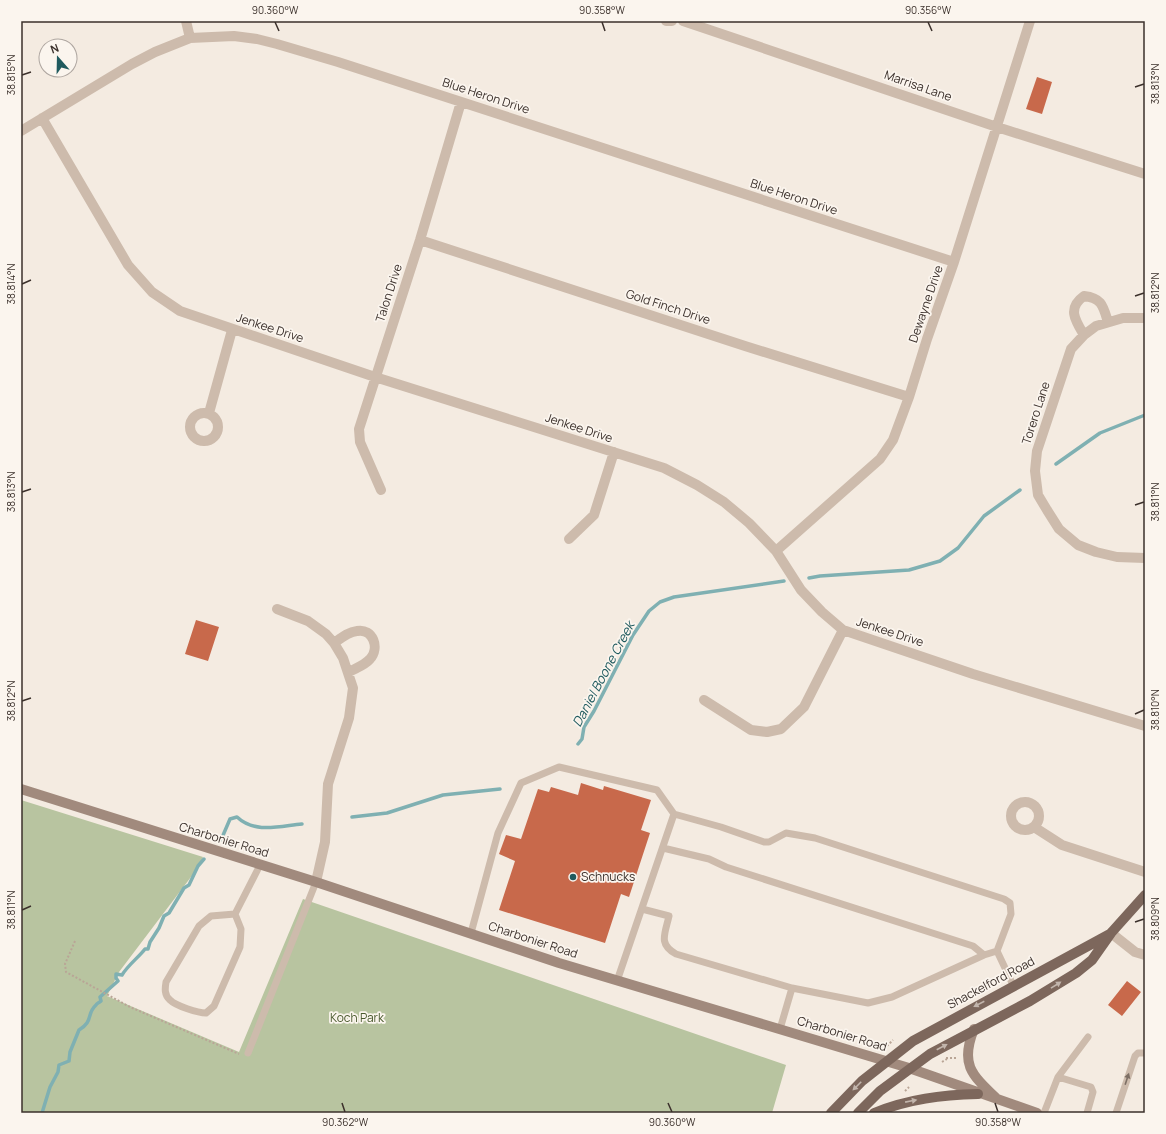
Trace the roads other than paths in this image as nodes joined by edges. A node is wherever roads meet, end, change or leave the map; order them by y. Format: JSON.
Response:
{"nodes":[{"id":1,"x":186,"y":21,"type":"edge"},
{"id":2,"x":666,"y":21,"type":"edge"},
{"id":3,"x":672,"y":21,"type":"edge"},
{"id":4,"x":683,"y":21,"type":"edge"},
{"id":5,"x":1030,"y":21,"type":"edge"},
{"id":6,"x":190,"y":38,"type":"junction"},
{"id":7,"x":461,"y":102,"type":"junction"},
{"id":8,"x":42,"y":118,"type":"junction"},
{"id":9,"x":997,"y":127,"type":"junction"},
{"id":10,"x":21,"y":131,"type":"edge"},
{"id":11,"x":1145,"y":174,"type":"edge"},
{"id":12,"x":420,"y":240,"type":"junction"},
{"id":13,"x":954,"y":262,"type":"junction"},
{"id":14,"x":1145,"y":318,"type":"edge"},
{"id":15,"x":1108,"y":322,"type":"junction"},
{"id":16,"x":232,"y":330,"type":"junction"},
{"id":17,"x":1084,"y":335,"type":"junction"},
{"id":18,"x":375,"y":377,"type":"junction"},
{"id":19,"x":909,"y":397,"type":"junction"},
{"id":20,"x":209,"y":413,"type":"dead end"},
{"id":21,"x":614,"y":452,"type":"junction"},
{"id":22,"x":382,"y":490,"type":"dead end"},
{"id":23,"x":569,"y":540,"type":"dead end"},
{"id":24,"x":776,"y":551,"type":"junction"},
{"id":25,"x":1145,"y":558,"type":"edge"},
{"id":26,"x":277,"y":609,"type":"dead end"},
{"id":27,"x":843,"y":630,"type":"junction"},
{"id":28,"x":334,"y":643,"type":"junction"},
{"id":29,"x":349,"y":672,"type":"junction"},
{"id":30,"x":704,"y":700,"type":"dead end"},
{"id":31,"x":1145,"y":726,"type":"edge"},
{"id":32,"x":21,"y":789,"type":"edge"},
{"id":33,"x":674,"y":814,"type":"junction"},
{"id":34,"x":1034,"y":827,"type":"dead end"},
{"id":35,"x":663,"y":848,"type":"junction"},
{"id":36,"x":260,"y":865,"type":"junction"},
{"id":37,"x":1145,"y":872,"type":"edge"},
{"id":38,"x":316,"y":882,"type":"junction"},
{"id":39,"x":1145,"y":895,"type":"edge"},
{"id":40,"x":642,"y":908,"type":"junction"},
{"id":41,"x":235,"y":914,"type":"junction"},
{"id":42,"x":1111,"y":933,"type":"junction"},
{"id":43,"x":471,"y":934,"type":"junction"},
{"id":44,"x":997,"y":951,"type":"junction"},
{"id":45,"x":984,"y":954,"type":"junction"},
{"id":46,"x":1145,"y":955,"type":"edge"},
{"id":47,"x":617,"y":981,"type":"junction"},
{"id":48,"x":1014,"y":987,"type":"junction"},
{"id":49,"x":792,"y":988,"type":"junction"},
{"id":50,"x":780,"y":1028,"type":"junction"},
{"id":51,"x":974,"y":1029,"type":"junction"},
{"id":52,"x":1088,"y":1037,"type":"dead end"},
{"id":53,"x":248,"y":1053,"type":"road end"},
{"id":54,"x":1145,"y":1053,"type":"edge"},
{"id":55,"x":886,"y":1061,"type":"junction"},
{"id":56,"x":909,"y":1068,"type":"junction"},
{"id":57,"x":1058,"y":1077,"type":"junction"},
{"id":58,"x":978,"y":1094,"type":"junction"},
{"id":59,"x":998,"y":1099,"type":"junction"},
{"id":60,"x":830,"y":1113,"type":"edge"},
{"id":61,"x":858,"y":1113,"type":"edge"},
{"id":62,"x":874,"y":1113,"type":"edge"},
{"id":63,"x":1037,"y":1113,"type":"edge"},
{"id":64,"x":1044,"y":1113,"type":"edge"},
{"id":65,"x":1087,"y":1113,"type":"edge"},
{"id":66,"x":1116,"y":1113,"type":"edge"}],
"edges":[{"from":1,"to":6,"type":"street"},
{"from":2,"to":3,"type":"street"},
{"from":4,"to":9,"type":"street","name":"Marrisa Lane"},
{"from":5,"to":9,"type":"street","name":"Dewayne Drive"},
{"from":6,"to":7,"type":"street","name":"Blue Heron Drive"},
{"from":6,"to":8,"type":"street","name":"Blue Heron Drive"},
{"from":7,"to":12,"type":"street","name":"Talon Drive"},
{"from":7,"to":13,"type":"street","name":"Blue Heron Drive"},
{"from":8,"to":10,"type":"street","name":"Blue Heron Drive"},
{"from":8,"to":16,"type":"street","name":"Jenkee Drive"},
{"from":9,"to":11,"type":"street","name":"Marrisa Lane"},
{"from":9,"to":13,"type":"street","name":"Dewayne Drive"},
{"from":12,"to":18,"type":"street","name":"Talon Drive"},
{"from":12,"to":19,"type":"street","name":"Gold Finch Drive"},
{"from":13,"to":19,"type":"street","name":"Dewayne Drive"},
{"from":14,"to":15,"type":"street","name":"Torero Lane"},
{"from":15,"to":17,"type":"street","name":"Torero Lane"},
{"from":15,"to":17,"type":"street"},
{"from":16,"to":18,"type":"street","name":"Jenkee Drive"},
{"from":16,"to":20,"type":"street"},
{"from":17,"to":25,"type":"street","name":"Torero Lane"},
{"from":18,"to":21,"type":"street","name":"Jenkee Drive"},
{"from":18,"to":22,"type":"street","name":"Talon Drive"},
{"from":19,"to":24,"type":"street","name":"Dewayne Drive"},
{"from":21,"to":23,"type":"street"},
{"from":21,"to":24,"type":"street","name":"Jenkee Drive"},
{"from":24,"to":27,"type":"street","name":"Jenkee Drive"},
{"from":26,"to":28,"type":"street"},
{"from":27,"to":30,"type":"street"},
{"from":27,"to":31,"type":"street","name":"Jenkee Drive"},
{"from":28,"to":29,"type":"street"},
{"from":28,"to":29,"type":"street"},
{"from":29,"to":38,"type":"street"},
{"from":32,"to":36,"type":"main road","name":"Charbonier Road"},
{"from":33,"to":35,"type":"lane"},
{"from":33,"to":43,"type":"lane"},
{"from":33,"to":44,"type":"lane"},
{"from":34,"to":37,"type":"street"},
{"from":35,"to":40,"type":"lane"},
{"from":35,"to":45,"type":"lane"},
{"from":36,"to":38,"type":"main road","name":"Charbonier Road"},
{"from":36,"to":41,"type":"lane"},
{"from":38,"to":43,"type":"main road","name":"Charbonier Road"},
{"from":38,"to":53,"type":"lane"},
{"from":39,"to":42,"type":"main road","name":"Shackelford Road"},
{"from":40,"to":47,"type":"lane"},
{"from":40,"to":49,"type":"lane"},
{"from":41,"to":41,"type":"lane"},
{"from":42,"to":46,"type":"street"},
{"from":42,"to":48,"type":"main road","name":"Shackelford Road"},
{"from":51,"to":42,"type":"main road","name":"Shackelford Road","one_way":true},
{"from":43,"to":47,"type":"main road","name":"Charbonier Road"},
{"from":44,"to":45,"type":"lane"},
{"from":44,"to":48,"type":"lane"},
{"from":45,"to":49,"type":"lane"},
{"from":47,"to":50,"type":"main road","name":"Charbonier Road"},
{"from":48,"to":55,"type":"main road","name":"Shackelford Road","one_way":true},
{"from":49,"to":50,"type":"lane"},
{"from":50,"to":55,"type":"main road","name":"Charbonier Road"},
{"from":56,"to":51,"type":"main road","name":"Shackelford Road","one_way":true},
{"from":51,"to":59,"type":"main road"},
{"from":52,"to":57,"type":"lane"},
{"from":66,"to":54,"type":"lane","one_way":true},
{"from":55,"to":56,"type":"main road","name":"Charbonier Road"},
{"from":55,"to":60,"type":"main road","name":"Shackelford Road","one_way":true},
{"from":56,"to":58,"type":"main road","name":"Charbonier Road"},
{"from":56,"to":61,"type":"main road","name":"Shackelford Road"},
{"from":57,"to":64,"type":"lane"},
{"from":57,"to":65,"type":"lane"},
{"from":58,"to":59,"type":"main road","name":"Charbonier Road"},
{"from":62,"to":58,"type":"main road","one_way":true},
{"from":59,"to":63,"type":"main road","name":"Charbonier Road"}]}
